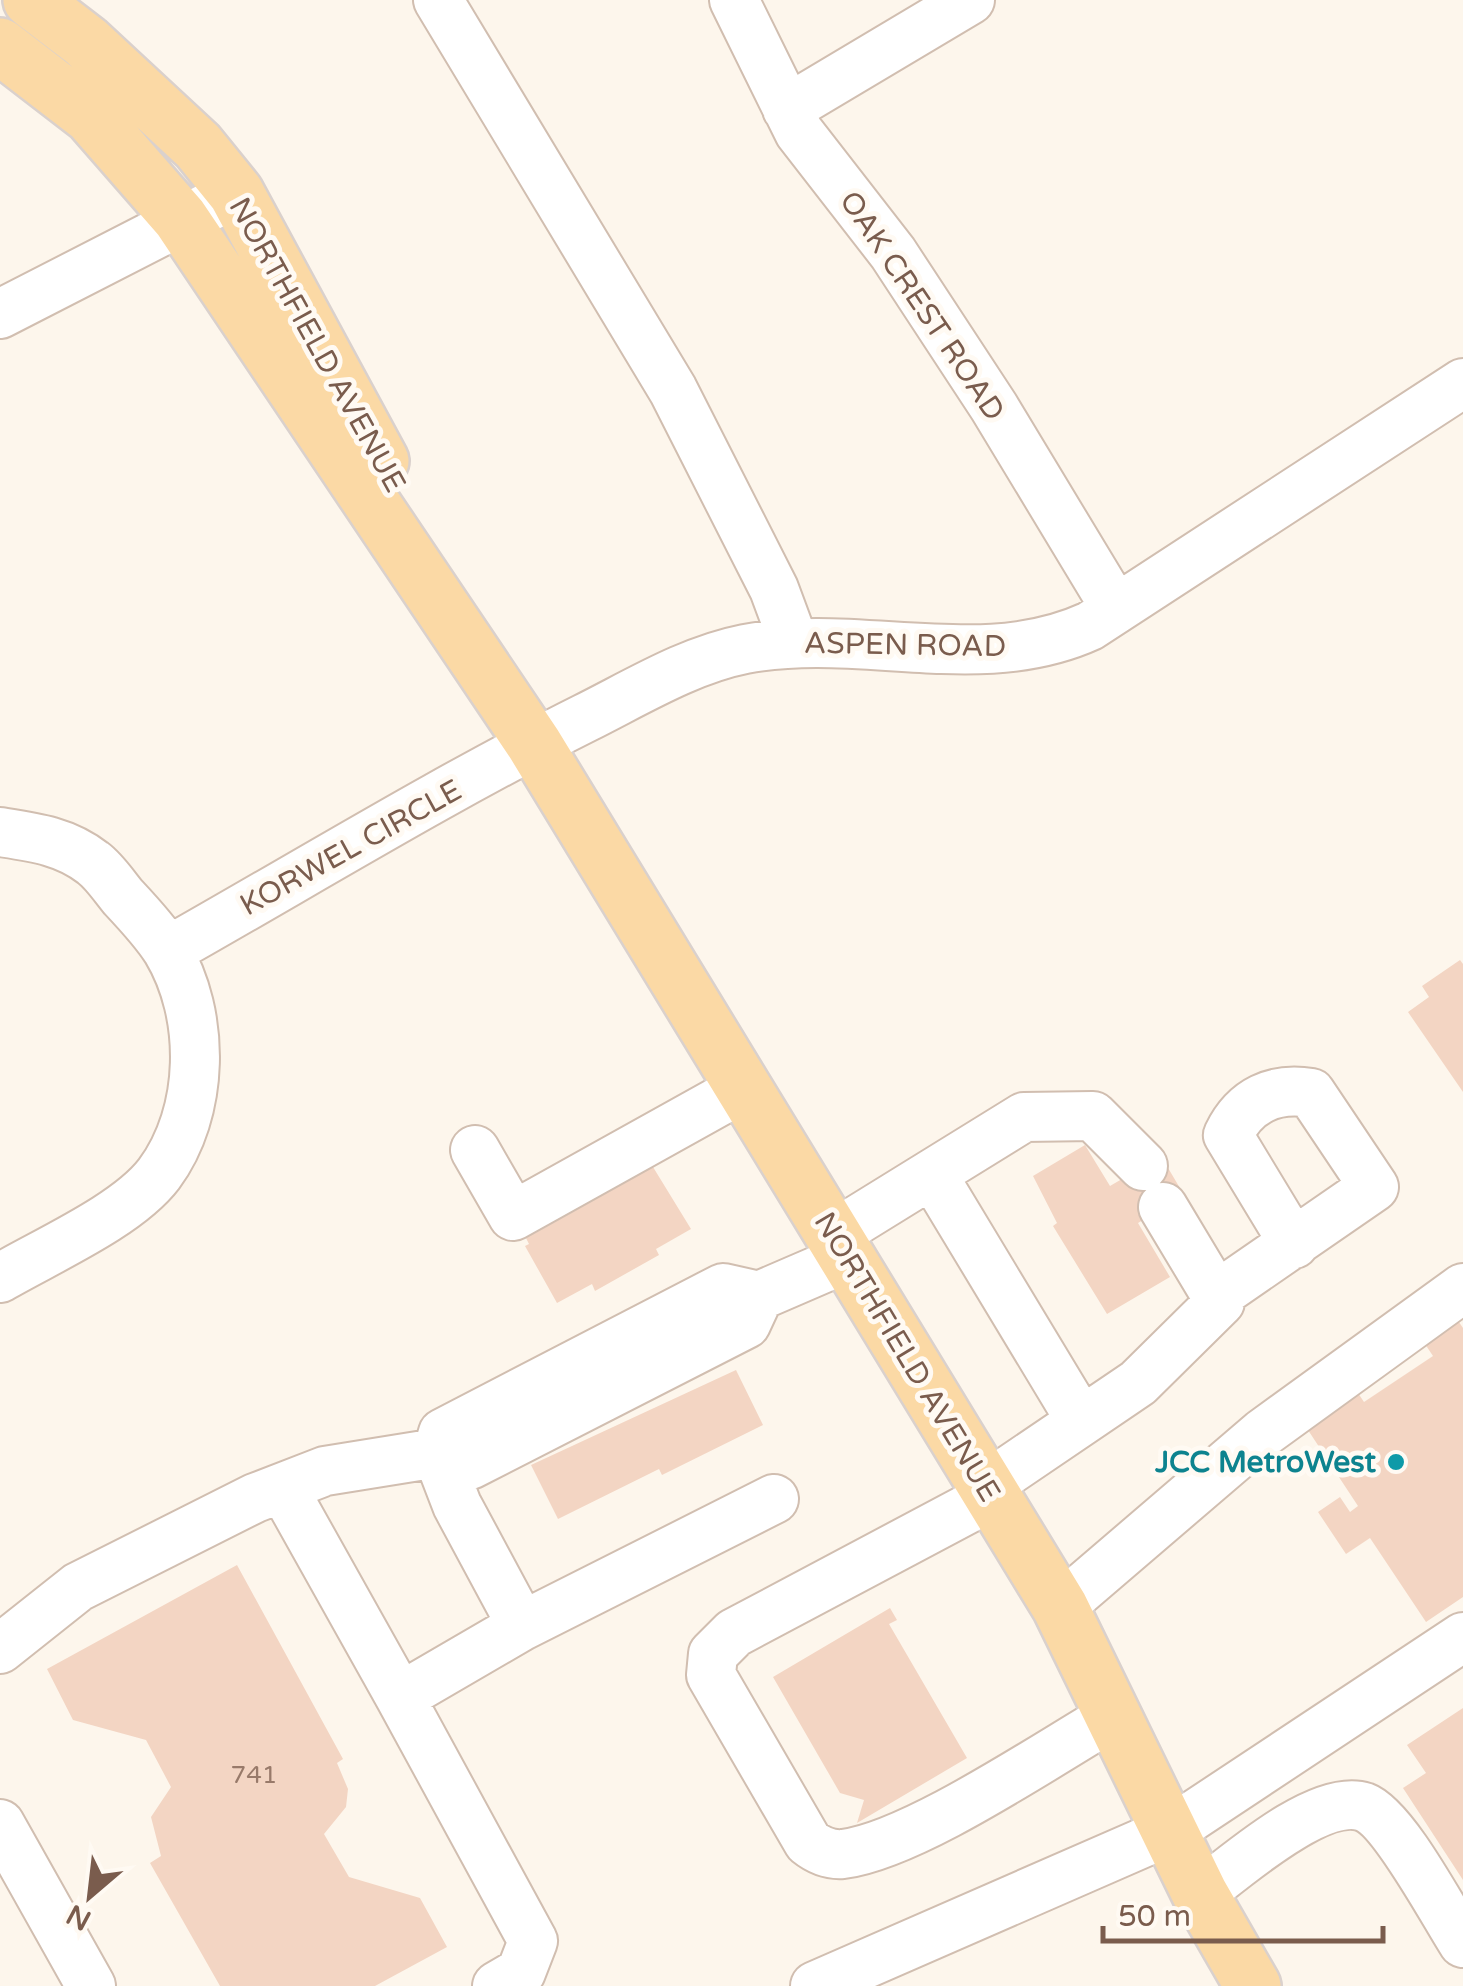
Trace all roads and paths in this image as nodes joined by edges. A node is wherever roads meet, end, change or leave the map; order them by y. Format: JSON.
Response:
{"nodes":[{"id":1,"x":31,"y":0,"type":"edge"},
{"id":2,"x":438,"y":0,"type":"edge"},
{"id":3,"x":734,"y":0,"type":"edge"},
{"id":4,"x":970,"y":0,"type":"edge"},
{"id":5,"x":0,"y":46,"type":"edge"},
{"id":6,"x":788,"y":109,"type":"junction"},
{"id":7,"x":236,"y":193,"type":"junction"},
{"id":8,"x":180,"y":218,"type":"junction"},
{"id":9,"x":0,"y":314,"type":"edge"},
{"id":10,"x":1463,"y":383,"type":"edge"},
{"id":11,"x":1116,"y":609,"type":"junction"},
{"id":12,"x":794,"y":643,"type":"junction"},
{"id":13,"x":534,"y":744,"type":"junction"},
{"id":14,"x":0,"y":832,"type":"edge"},
{"id":15,"x":168,"y":951,"type":"junction"},
{"id":16,"x":744,"y":1088,"type":"junction"},
{"id":17,"x":475,"y":1150,"type":"dead end"},
{"id":18,"x":932,"y":1174,"type":"junction"},
{"id":19,"x":1294,"y":1244,"type":"dead end"},
{"id":20,"x":840,"y":1246,"type":"junction"},
{"id":21,"x":0,"y":1278,"type":"edge"},
{"id":22,"x":1463,"y":1288,"type":"edge"},
{"id":23,"x":1216,"y":1296,"type":"junction"},
{"id":24,"x":1081,"y":1421,"type":"junction"},
{"id":25,"x":437,"y":1453,"type":"junction"},
{"id":26,"x":282,"y":1488,"type":"junction"},
{"id":27,"x":989,"y":1491,"type":"junction"},
{"id":28,"x":774,"y":1498,"type":"dead end"},
{"id":29,"x":1060,"y":1607,"type":"junction"},
{"id":30,"x":522,"y":1626,"type":"junction"},
{"id":31,"x":1463,"y":1637,"type":"edge"},
{"id":32,"x":0,"y":1649,"type":"edge"},
{"id":33,"x":400,"y":1696,"type":"junction"},
{"id":34,"x":1113,"y":1716,"type":"junction"},
{"id":35,"x":0,"y":1824,"type":"edge"},
{"id":36,"x":1170,"y":1831,"type":"junction"},
{"id":37,"x":1200,"y":1894,"type":"junction"},
{"id":38,"x":1463,"y":1943,"type":"edge"},
{"id":39,"x":92,"y":1986,"type":"edge"},
{"id":40,"x":497,"y":1986,"type":"edge"},
{"id":41,"x":815,"y":1986,"type":"edge"},
{"id":42,"x":1253,"y":1986,"type":"edge"}],
"edges":[{"from":1,"to":7,"type":"main road","name":"NORTHFIELD AVENUE"},
{"from":2,"to":12,"type":"street"},
{"from":3,"to":6,"type":"street","name":"OAK CREST ROAD"},
{"from":4,"to":6,"type":"street"},
{"from":5,"to":8,"type":"main road","name":"NORTHFIELD AVENUE"},
{"from":6,"to":11,"type":"street","name":"OAK CREST ROAD"},
{"from":7,"to":8,"type":"street"},
{"from":7,"to":13,"type":"main road","name":"NORTHFIELD AVENUE"},
{"from":8,"to":9,"type":"street"},
{"from":8,"to":13,"type":"main road","name":"NORTHFIELD AVENUE"},
{"from":10,"to":11,"type":"street","name":"ASPEN ROAD"},
{"from":11,"to":12,"type":"street","name":"ASPEN ROAD"},
{"from":12,"to":13,"type":"street","name":"ASPEN ROAD"},
{"from":13,"to":15,"type":"street","name":"KORWEL CIRCLE"},
{"from":13,"to":16,"type":"main road","name":"NORTHFIELD AVENUE"},
{"from":14,"to":15,"type":"street"},
{"from":15,"to":21,"type":"street"},
{"from":16,"to":17,"type":"street"},
{"from":16,"to":20,"type":"main road","name":"NORTHFIELD AVENUE"},
{"from":18,"to":20,"type":"street"},
{"from":18,"to":23,"type":"street"},
{"from":18,"to":24,"type":"street"},
{"from":19,"to":23,"type":"street"},
{"from":20,"to":25,"type":"street"},
{"from":20,"to":27,"type":"main road","name":"NORTHFIELD AVENUE"},
{"from":22,"to":29,"type":"street"},
{"from":23,"to":24,"type":"street"},
{"from":24,"to":27,"type":"street"},
{"from":25,"to":26,"type":"street"},
{"from":25,"to":30,"type":"street"},
{"from":26,"to":32,"type":"street"},
{"from":26,"to":33,"type":"street"},
{"from":27,"to":29,"type":"main road","name":"NORTHFIELD AVENUE"},
{"from":27,"to":34,"type":"street"},
{"from":28,"to":30,"type":"street"},
{"from":29,"to":34,"type":"main road","name":"NORTHFIELD AVENUE"},
{"from":30,"to":33,"type":"street"},
{"from":31,"to":36,"type":"street"},
{"from":33,"to":40,"type":"street"},
{"from":34,"to":36,"type":"main road","name":"NORTHFIELD AVENUE"},
{"from":35,"to":39,"type":"street"},
{"from":36,"to":37,"type":"main road","name":"NORTHFIELD AVENUE"},
{"from":36,"to":41,"type":"street"},
{"from":37,"to":38,"type":"street"},
{"from":37,"to":42,"type":"main road","name":"NORTHFIELD AVENUE"}]}
